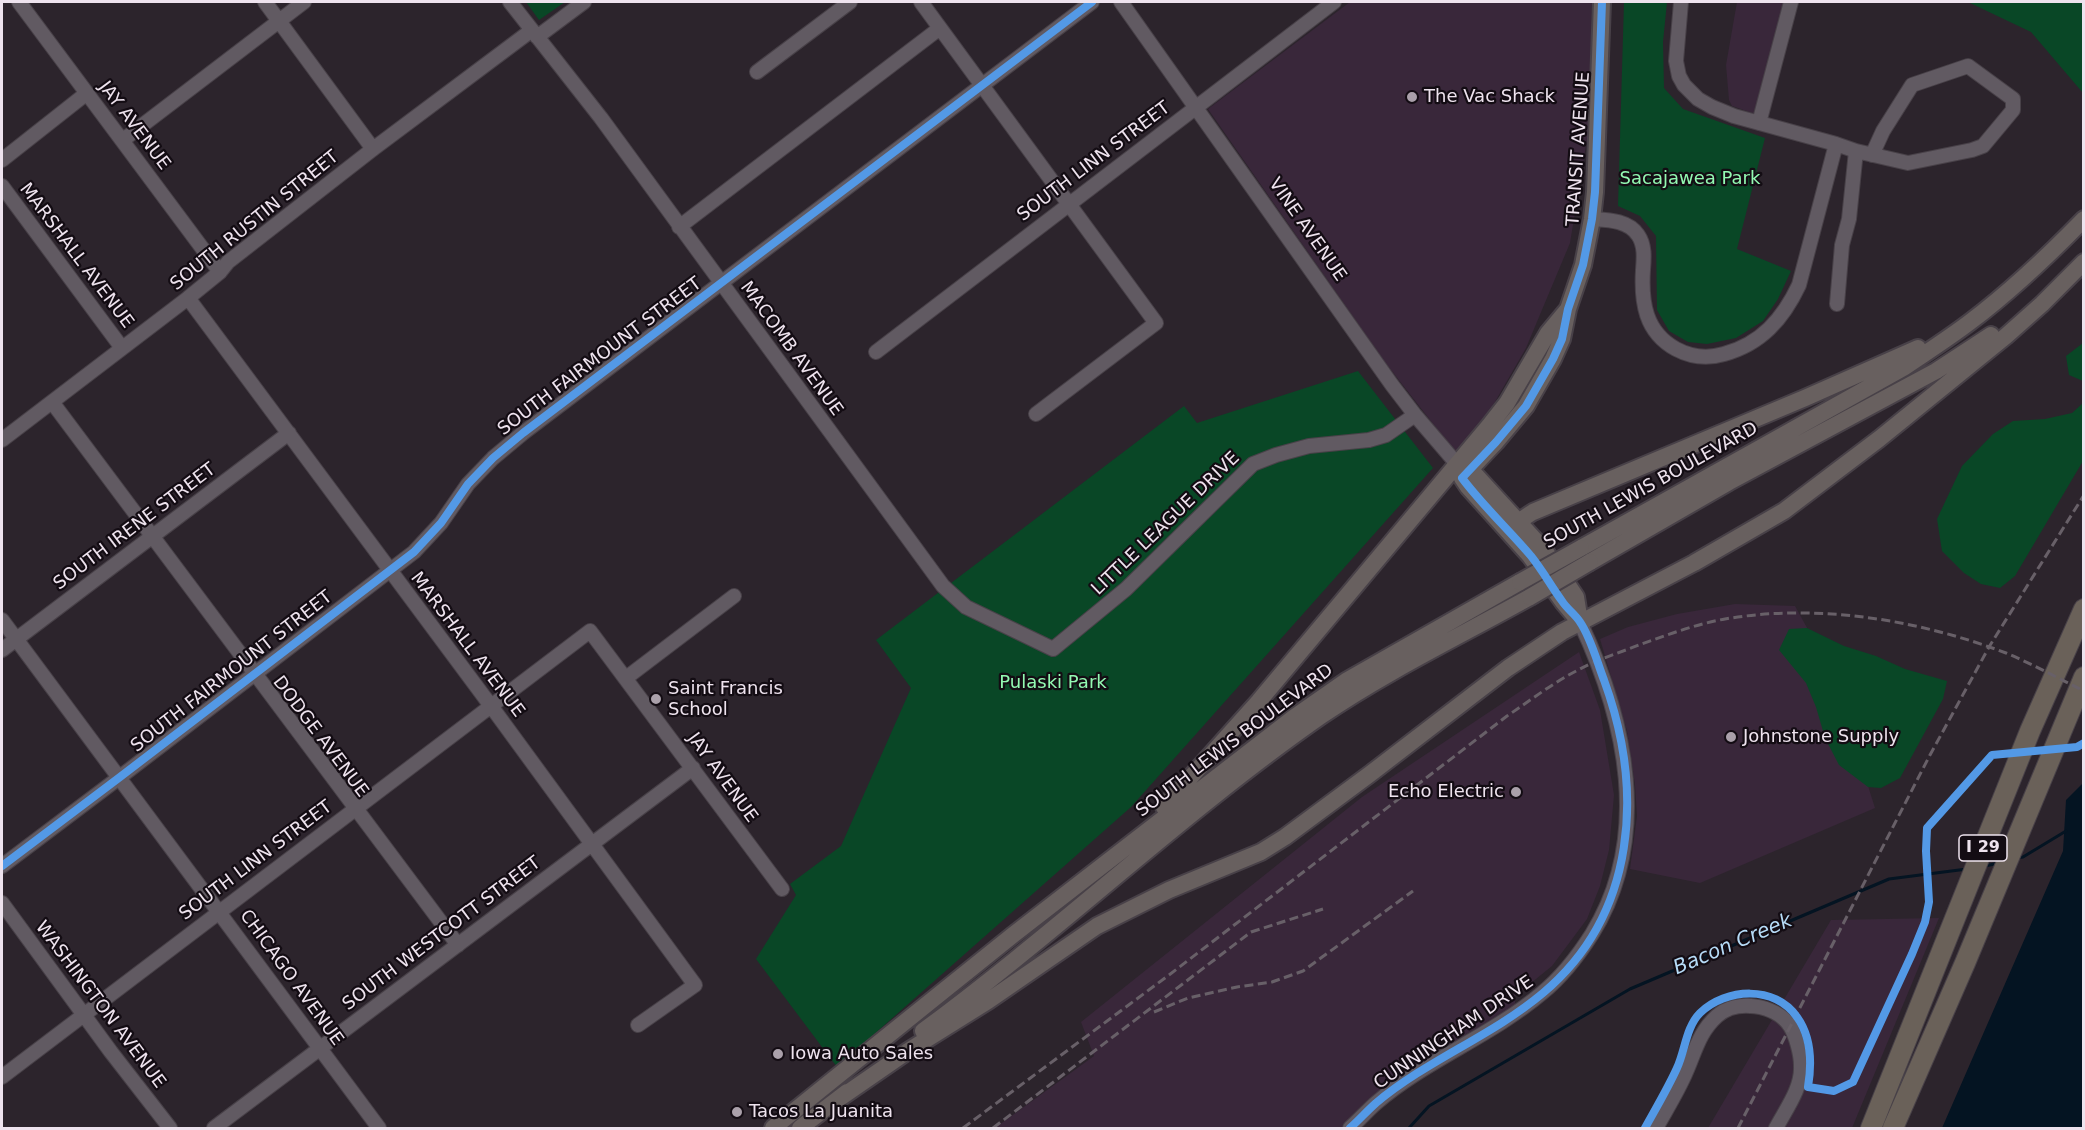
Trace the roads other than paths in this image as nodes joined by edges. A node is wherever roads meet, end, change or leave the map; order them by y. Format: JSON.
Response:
{"nodes":[{"id":1,"x":265,"y":2,"type":"edge"},
{"id":2,"x":304,"y":2,"type":"edge"},
{"id":3,"x":510,"y":2,"type":"edge"},
{"id":4,"x":584,"y":2,"type":"edge"},
{"id":5,"x":850,"y":2,"type":"edge"},
{"id":6,"x":921,"y":2,"type":"edge"},
{"id":7,"x":1092,"y":2,"type":"edge"},
{"id":8,"x":1121,"y":2,"type":"edge"},
{"id":9,"x":1602,"y":2,"type":"edge"},
{"id":10,"x":1681,"y":2,"type":"edge"},
{"id":11,"x":1791,"y":2,"type":"edge"},
{"id":12,"x":24,"y":3,"type":"edge"},
{"id":13,"x":1329,"y":3,"type":"edge"},
{"id":14,"x":279,"y":21,"type":"junction"},
{"id":15,"x":940,"y":28,"type":"junction"},
{"id":16,"x":535,"y":34,"type":"junction"},
{"id":17,"x":757,"y":72,"type":"dead end"},
{"id":18,"x":983,"y":84,"type":"junction"},
{"id":19,"x":87,"y":93,"type":"junction"},
{"id":20,"x":1196,"y":107,"type":"junction"},
{"id":21,"x":1759,"y":123,"type":"junction"},
{"id":22,"x":123,"y":140,"type":"junction"},
{"id":23,"x":1836,"y":144,"type":"junction"},
{"id":24,"x":373,"y":149,"type":"junction"},
{"id":25,"x":1856,"y":151,"type":"junction"},
{"id":26,"x":1872,"y":155,"type":"junction"},
{"id":27,"x":2,"y":160,"type":"edge"},
{"id":28,"x":2,"y":186,"type":"edge"},
{"id":29,"x":1068,"y":205,"type":"junction"},
{"id":30,"x":1592,"y":219,"type":"junction"},
{"id":31,"x":2084,"y":219,"type":"edge"},
{"id":32,"x":679,"y":227,"type":"junction"},
{"id":33,"x":2084,"y":261,"type":"edge"},
{"id":34,"x":220,"y":272,"type":"junction"},
{"id":35,"x":721,"y":284,"type":"junction"},
{"id":36,"x":188,"y":298,"type":"junction"},
{"id":37,"x":1837,"y":304,"type":"dead end"},
{"id":38,"x":1969,"y":322,"type":"junction"},
{"id":39,"x":122,"y":348,"type":"junction"},
{"id":40,"x":876,"y":351,"type":"dead end"},
{"id":41,"x":52,"y":402,"type":"junction"},
{"id":42,"x":1036,"y":414,"type":"dead end"},
{"id":43,"x":1415,"y":415,"type":"junction"},
{"id":44,"x":289,"y":433,"type":"junction"},
{"id":45,"x":2,"y":440,"type":"edge"},
{"id":46,"x":1463,"y":470,"type":"junction"},
{"id":47,"x":1516,"y":529,"type":"junction"},
{"id":48,"x":152,"y":536,"type":"junction"},
{"id":49,"x":1585,"y":555,"type":"junction"},
{"id":50,"x":389,"y":571,"type":"junction"},
{"id":51,"x":734,"y":596,"type":"dead end"},
{"id":52,"x":2084,"y":609,"type":"edge"},
{"id":53,"x":2,"y":620,"type":"edge"},
{"id":54,"x":1580,"y":622,"type":"junction"},
{"id":55,"x":590,"y":631,"type":"joint"},
{"id":56,"x":16,"y":639,"type":"junction"},
{"id":57,"x":1053,"y":649,"type":"joint"},
{"id":58,"x":2,"y":650,"type":"edge"},
{"id":59,"x":255,"y":673,"type":"junction"},
{"id":60,"x":2084,"y":677,"type":"edge"},
{"id":61,"x":626,"y":678,"type":"junction"},
{"id":62,"x":491,"y":706,"type":"junction"},
{"id":63,"x":693,"y":768,"type":"junction"},
{"id":64,"x":120,"y":777,"type":"junction"},
{"id":65,"x":355,"y":808,"type":"junction"},
{"id":66,"x":592,"y":844,"type":"junction"},
{"id":67,"x":1117,"y":854,"type":"junction"},
{"id":68,"x":2,"y":866,"type":"edge"},
{"id":69,"x":782,"y":889,"type":"dead end"},
{"id":70,"x":2,"y":903,"type":"edge"},
{"id":71,"x":219,"y":911,"type":"junction"},
{"id":72,"x":458,"y":945,"type":"junction"},
{"id":73,"x":84,"y":1015,"type":"junction"},
{"id":74,"x":638,"y":1025,"type":"dead end"},
{"id":75,"x":320,"y":1048,"type":"junction"},
{"id":76,"x":2,"y":1077,"type":"edge"},
{"id":77,"x":840,"y":1098,"type":"junction"},
{"id":78,"x":170,"y":1128,"type":"edge"},
{"id":79,"x":214,"y":1128,"type":"edge"},
{"id":80,"x":379,"y":1128,"type":"edge"},
{"id":81,"x":773,"y":1128,"type":"edge"},
{"id":82,"x":800,"y":1128,"type":"edge"},
{"id":83,"x":1350,"y":1128,"type":"edge"},
{"id":84,"x":1656,"y":1128,"type":"edge"},
{"id":85,"x":1776,"y":1128,"type":"edge"},
{"id":86,"x":1871,"y":1128,"type":"edge"},
{"id":87,"x":1893,"y":1128,"type":"edge"}],
"edges":[{"from":1,"to":14,"type":"street"},
{"from":2,"to":14,"type":"street"},
{"from":3,"to":16,"type":"street","name":"MACOMB AVENUE"},
{"from":4,"to":16,"type":"street","name":"SOUTH RUSTIN STREET"},
{"from":5,"to":17,"type":"street"},
{"from":6,"to":15,"type":"street"},
{"from":7,"to":18,"type":"street","name":"SOUTH FAIRMOUNT STREET"},
{"from":8,"to":20,"type":"street","name":"VINE AVENUE"},
{"from":9,"to":30,"type":"main road","name":"TRANSIT AVENUE"},
{"from":10,"to":21,"type":"street"},
{"from":11,"to":21,"type":"street"},
{"from":12,"to":19,"type":"street","name":"JAY AVENUE"},
{"from":13,"to":20,"type":"street","name":"SOUTH LINN STREET"},
{"from":14,"to":22,"type":"street"},
{"from":14,"to":24,"type":"street"},
{"from":15,"to":18,"type":"street"},
{"from":15,"to":32,"type":"street"},
{"from":16,"to":24,"type":"street","name":"SOUTH RUSTIN STREET"},
{"from":16,"to":32,"type":"street","name":"MACOMB AVENUE"},
{"from":18,"to":29,"type":"street"},
{"from":18,"to":35,"type":"street","name":"SOUTH FAIRMOUNT STREET"},
{"from":19,"to":22,"type":"street","name":"JAY AVENUE"},
{"from":19,"to":27,"type":"street"},
{"from":20,"to":29,"type":"street","name":"SOUTH LINN STREET"},
{"from":20,"to":43,"type":"street","name":"VINE AVENUE"},
{"from":21,"to":23,"type":"street"},
{"from":22,"to":34,"type":"street","name":"JAY AVENUE"},
{"from":23,"to":25,"type":"street"},
{"from":23,"to":30,"type":"street"},
{"from":24,"to":34,"type":"street","name":"SOUTH RUSTIN STREET"},
{"from":25,"to":26,"type":"street"},
{"from":25,"to":37,"type":"street"},
{"from":26,"to":26,"type":"street"},
{"from":28,"to":39,"type":"street","name":"MARSHALL AVENUE"},
{"from":29,"to":40,"type":"street","name":"SOUTH LINN STREET"},
{"from":29,"to":42,"type":"street"},
{"from":30,"to":46,"type":"main road","name":"TRANSIT AVENUE"},
{"from":31,"to":38,"type":"main road","name":"SOUTH LEWIS BOULEVARD"},
{"from":32,"to":35,"type":"street","name":"MACOMB AVENUE"},
{"from":33,"to":49,"type":"main road","name":"SOUTH LEWIS BOULEVARD"},
{"from":33,"to":54,"type":"main road"},
{"from":34,"to":36,"type":"street","name":"SOUTH RUSTIN STREET"},
{"from":35,"to":50,"type":"street","name":"SOUTH FAIRMOUNT STREET"},
{"from":35,"to":57,"type":"street","name":"MACOMB AVENUE"},
{"from":36,"to":39,"type":"street","name":"SOUTH RUSTIN STREET"},
{"from":36,"to":44,"type":"street","name":"MARSHALL AVENUE"},
{"from":38,"to":47,"type":"main road"},
{"from":38,"to":49,"type":"main road","name":"SOUTH LEWIS BOULEVARD"},
{"from":39,"to":41,"type":"street","name":"SOUTH RUSTIN STREET"},
{"from":41,"to":45,"type":"street","name":"SOUTH RUSTIN STREET"},
{"from":41,"to":48,"type":"street","name":"DODGE AVENUE"},
{"from":43,"to":46,"type":"street","name":"VINE AVENUE"},
{"from":43,"to":57,"type":"street","name":"LITTLE LEAGUE DRIVE"},
{"from":44,"to":48,"type":"street","name":"SOUTH IRENE STREET"},
{"from":44,"to":50,"type":"street","name":"MARSHALL AVENUE"},
{"from":46,"to":47,"type":"main road","name":"CUNNINGHAM DRIVE"},
{"from":46,"to":67,"type":"main road","name":"TRANSIT AVENUE"},
{"from":47,"to":54,"type":"main road","name":"CUNNINGHAM DRIVE"},
{"from":48,"to":56,"type":"street","name":"SOUTH IRENE STREET"},
{"from":48,"to":59,"type":"street","name":"DODGE AVENUE"},
{"from":49,"to":67,"type":"main road","name":"SOUTH LEWIS BOULEVARD","bridge":true},
{"from":49,"to":77,"type":"main road","name":"SOUTH LEWIS BOULEVARD","bridge":true},
{"from":50,"to":59,"type":"street","name":"SOUTH FAIRMOUNT STREET"},
{"from":50,"to":62,"type":"street","name":"MARSHALL AVENUE"},
{"from":51,"to":61,"type":"street"},
{"from":52,"to":86,"type":"highway","number":"I 29"},
{"from":53,"to":56,"type":"street","name":"CHICAGO AVENUE"},
{"from":54,"to":77,"type":"main road"},
{"from":54,"to":83,"type":"street","name":"CUNNINGHAM DRIVE"},
{"from":55,"to":61,"type":"street","name":"JAY AVENUE"},
{"from":55,"to":62,"type":"street","name":"SOUTH LINN STREET"},
{"from":56,"to":58,"type":"street","name":"SOUTH IRENE STREET"},
{"from":56,"to":64,"type":"street","name":"CHICAGO AVENUE"},
{"from":59,"to":64,"type":"street","name":"SOUTH FAIRMOUNT STREET"},
{"from":59,"to":65,"type":"street","name":"DODGE AVENUE"},
{"from":60,"to":87,"type":"highway","number":"I 29"},
{"from":61,"to":63,"type":"street","name":"JAY AVENUE"},
{"from":62,"to":65,"type":"street","name":"SOUTH LINN STREET"},
{"from":62,"to":66,"type":"street","name":"MARSHALL AVENUE"},
{"from":63,"to":66,"type":"street","name":"SOUTH WESTCOTT STREET"},
{"from":63,"to":69,"type":"street","name":"JAY AVENUE"},
{"from":64,"to":68,"type":"street","name":"SOUTH FAIRMOUNT STREET"},
{"from":64,"to":71,"type":"street","name":"CHICAGO AVENUE"},
{"from":65,"to":71,"type":"street","name":"SOUTH LINN STREET"},
{"from":65,"to":72,"type":"street","name":"DODGE AVENUE"},
{"from":66,"to":72,"type":"street","name":"SOUTH WESTCOTT STREET"},
{"from":66,"to":74,"type":"street","name":"MARSHALL AVENUE"},
{"from":67,"to":81,"type":"main road","name":"SOUTH LEWIS BOULEVARD"},
{"from":70,"to":73,"type":"street","name":"WASHINGTON AVENUE"},
{"from":71,"to":73,"type":"street","name":"SOUTH LINN STREET"},
{"from":71,"to":75,"type":"street","name":"CHICAGO AVENUE"},
{"from":72,"to":75,"type":"street","name":"SOUTH WESTCOTT STREET"},
{"from":73,"to":76,"type":"street","name":"SOUTH LINN STREET"},
{"from":73,"to":78,"type":"street","name":"WASHINGTON AVENUE"},
{"from":75,"to":79,"type":"street","name":"SOUTH WESTCOTT STREET"},
{"from":75,"to":80,"type":"street","name":"CHICAGO AVENUE"},
{"from":77,"to":82,"type":"main road","name":"SOUTH LEWIS BOULEVARD"},
{"from":84,"to":85,"type":"street"}]}
